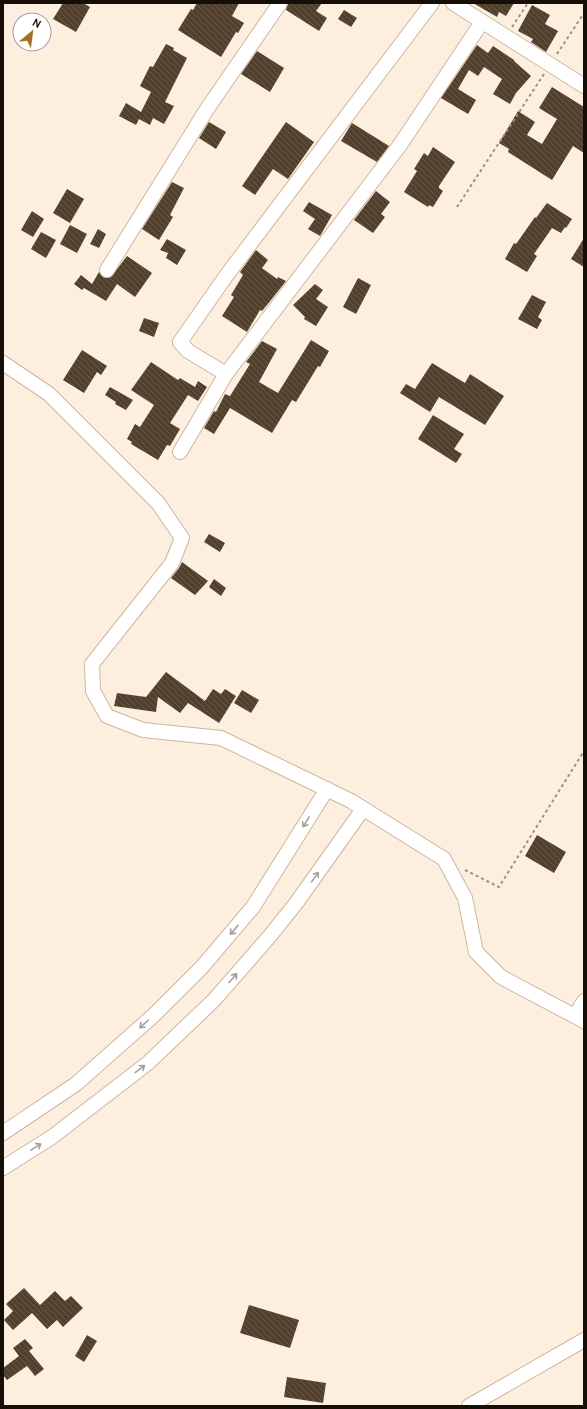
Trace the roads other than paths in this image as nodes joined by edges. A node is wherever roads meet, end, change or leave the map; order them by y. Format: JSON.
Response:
{"nodes":[{"id":1,"x":280,"y":3,"type":"edge"},
{"id":2,"x":432,"y":3,"type":"edge"},
{"id":3,"x":453,"y":3,"type":"edge"},
{"id":4,"x":482,"y":22,"type":"junction"},
{"id":5,"x":584,"y":86,"type":"edge"},
{"id":6,"x":107,"y":270,"type":"dead end"},
{"id":7,"x":3,"y":363,"type":"edge"},
{"id":8,"x":226,"y":374,"type":"junction"},
{"id":9,"x":180,"y":452,"type":"dead end"},
{"id":10,"x":327,"y":789,"type":"junction"},
{"id":11,"x":363,"y":809,"type":"junction"},
{"id":12,"x":584,"y":1001,"type":"edge"},
{"id":13,"x":579,"y":1018,"type":"edge"},
{"id":14,"x":3,"y":1133,"type":"edge"},
{"id":15,"x":3,"y":1168,"type":"edge"},
{"id":16,"x":584,"y":1340,"type":"edge"},
{"id":17,"x":468,"y":1406,"type":"edge"}],
"edges":[{"from":1,"to":6,"type":"street"},
{"from":2,"to":8,"type":"street"},
{"from":3,"to":4,"type":"street"},
{"from":4,"to":5,"type":"street"},
{"from":4,"to":8,"type":"street"},
{"from":7,"to":10,"type":"street"},
{"from":8,"to":9,"type":"street"},
{"from":10,"to":11,"type":"street"},
{"from":10,"to":14,"type":"street","one_way":true},
{"from":11,"to":13,"type":"street"},
{"from":15,"to":11,"type":"street","one_way":true},
{"from":12,"to":13,"type":"street"},
{"from":16,"to":17,"type":"street"}]}
